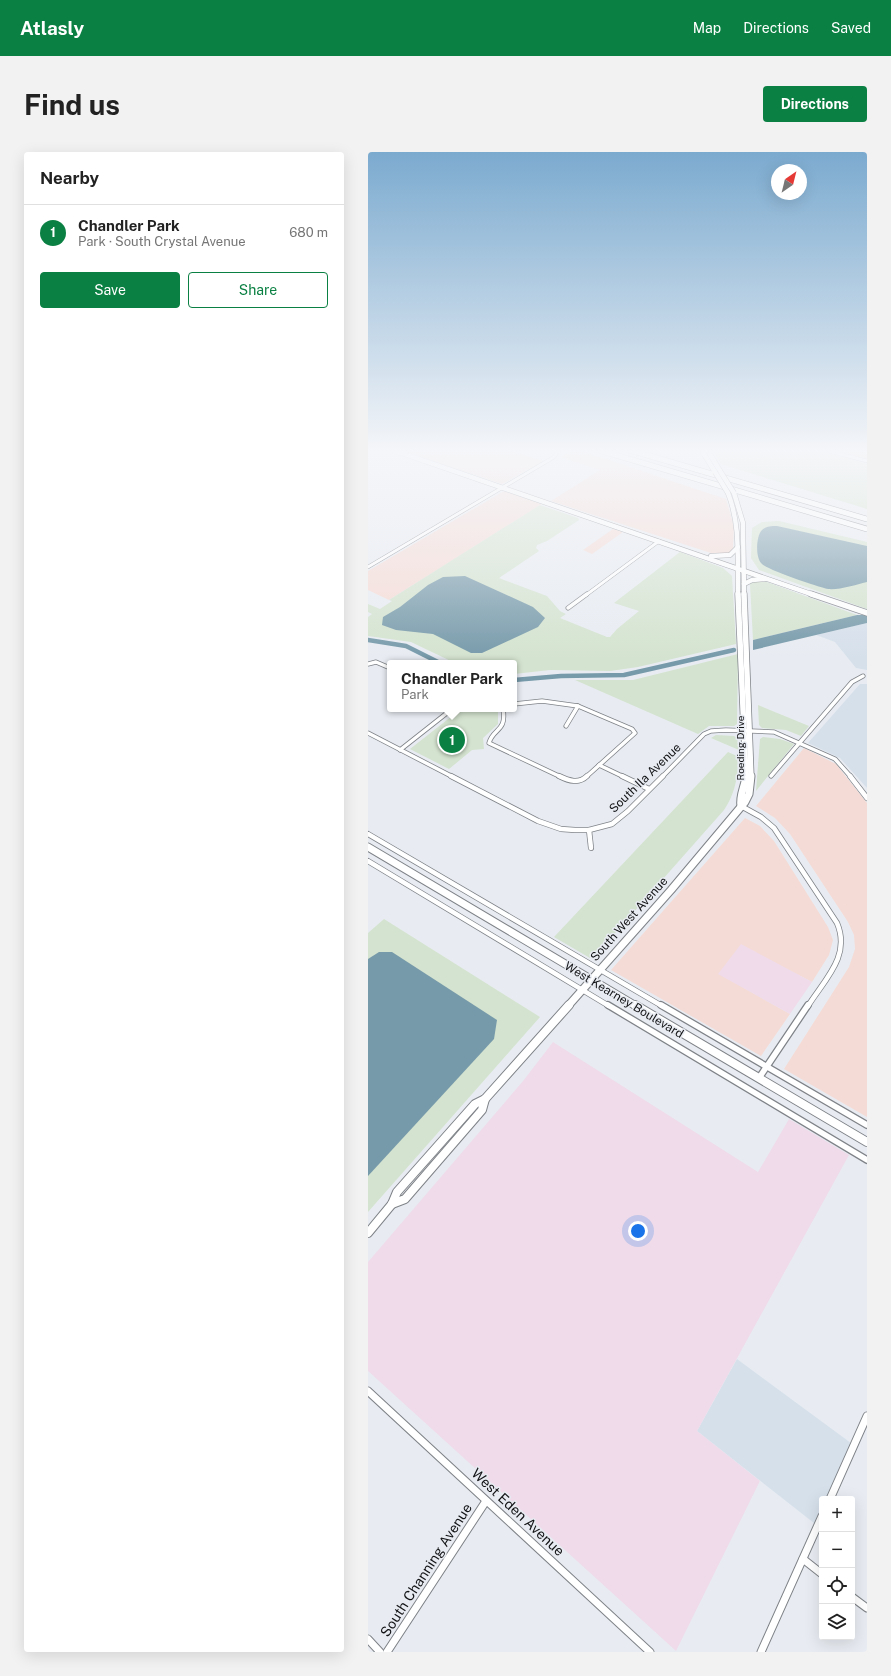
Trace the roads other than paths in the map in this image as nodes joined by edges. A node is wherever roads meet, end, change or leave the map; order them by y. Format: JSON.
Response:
{"nodes":[{"id":1,"x":450,"y":519,"type":"edge"},
{"id":2,"x":596,"y":519,"type":"edge"},
{"id":3,"x":736,"y":519,"type":"edge"},
{"id":4,"x":742,"y":519,"type":"edge"},
{"id":5,"x":830,"y":519,"type":"edge"},
{"id":6,"x":867,"y":530,"type":"edge"},
{"id":7,"x":659,"y":540,"type":"junction"},
{"id":8,"x":739,"y":547,"type":"junction"},
{"id":9,"x":699,"y":554,"type":"junction"},
{"id":10,"x":368,"y":567,"type":"edge"},
{"id":11,"x":740,"y":568,"type":"junction"},
{"id":12,"x":770,"y":579,"type":"junction"},
{"id":13,"x":744,"y":584,"type":"junction"},
{"id":14,"x":568,"y":608,"type":"dead end"},
{"id":15,"x":867,"y":613,"type":"edge"},
{"id":16,"x":368,"y":664,"type":"edge"},
{"id":17,"x":387,"y":667,"type":"edge"},
{"id":18,"x":863,"y":676,"type":"dead end"},
{"id":19,"x":517,"y":704,"type":"edge"},
{"id":20,"x":578,"y":706,"type":"junction"},
{"id":21,"x":448,"y":712,"type":"edge"},
{"id":22,"x":504,"y":712,"type":"edge"},
{"id":23,"x":566,"y":726,"type":"dead end"},
{"id":24,"x":748,"y":731,"type":"junction"},
{"id":25,"x":368,"y":733,"type":"edge"},
{"id":26,"x":800,"y":742,"type":"junction"},
{"id":27,"x":400,"y":750,"type":"junction"},
{"id":28,"x":600,"y":765,"type":"junction"},
{"id":29,"x":771,"y":776,"type":"dead end"},
{"id":30,"x":649,"y":790,"type":"junction"},
{"id":31,"x":867,"y":798,"type":"edge"},
{"id":32,"x":741,"y":806,"type":"junction"},
{"id":33,"x":589,"y":830,"type":"junction"},
{"id":34,"x":368,"y":834,"type":"edge"},
{"id":35,"x":368,"y":847,"type":"edge"},
{"id":36,"x":591,"y":848,"type":"dead end"},
{"id":37,"x":368,"y":861,"type":"edge"},
{"id":38,"x":600,"y":969,"type":"junction"},
{"id":39,"x":592,"y":979,"type":"junction"},
{"id":40,"x":583,"y":990,"type":"junction"},
{"id":41,"x":767,"y":1067,"type":"junction"},
{"id":42,"x":759,"y":1078,"type":"junction"},
{"id":43,"x":867,"y":1125,"type":"edge"},
{"id":44,"x":867,"y":1142,"type":"edge"},
{"id":45,"x":867,"y":1160,"type":"edge"},
{"id":46,"x":368,"y":1233,"type":"edge"},
{"id":47,"x":368,"y":1391,"type":"edge"},
{"id":48,"x":867,"y":1418,"type":"edge"},
{"id":49,"x":831,"y":1496,"type":"edge"},
{"id":50,"x":486,"y":1502,"type":"junction"},
{"id":51,"x":819,"y":1523,"type":"edge"},
{"id":52,"x":803,"y":1559,"type":"junction"},
{"id":53,"x":819,"y":1572,"type":"edge"},
{"id":54,"x":855,"y":1599,"type":"edge"},
{"id":55,"x":867,"y":1608,"type":"edge"},
{"id":56,"x":368,"y":1639,"type":"edge"},
{"id":57,"x":380,"y":1652,"type":"edge"},
{"id":58,"x":387,"y":1652,"type":"edge"},
{"id":59,"x":650,"y":1652,"type":"edge"},
{"id":60,"x":761,"y":1652,"type":"edge"}],
"edges":[{"from":1,"to":10,"type":"street"},
{"from":2,"to":7,"type":"street"},
{"from":3,"to":8,"type":"street","name":"Roeding Drive","bridge":true},
{"from":4,"to":11,"type":"street","name":"Roeding Drive","bridge":true},
{"from":5,"to":6,"type":"highway"},
{"from":7,"to":9,"type":"street"},
{"from":7,"to":14,"type":"street"},
{"from":8,"to":9,"type":"street"},
{"from":8,"to":11,"type":"street","name":"Roeding Drive"},
{"from":9,"to":11,"type":"street"},
{"from":11,"to":12,"type":"street"},
{"from":11,"to":13,"type":"street","name":"Roeding Drive"},
{"from":11,"to":24,"type":"street","name":"Roeding Drive"},
{"from":12,"to":13,"type":"street"},
{"from":12,"to":15,"type":"street"},
{"from":13,"to":24,"type":"street","name":"Roeding Drive"},
{"from":16,"to":17,"type":"street"},
{"from":18,"to":26,"type":"street"},
{"from":19,"to":20,"type":"street"},
{"from":20,"to":23,"type":"street"},
{"from":20,"to":28,"type":"street"},
{"from":21,"to":27,"type":"street"},
{"from":22,"to":28,"type":"street"},
{"from":24,"to":26,"type":"street"},
{"from":24,"to":30,"type":"street","name":"South Ila Avenue"},
{"from":24,"to":32,"type":"street","name":"Roeding Drive"},
{"from":25,"to":27,"type":"street","name":"South Ila Avenue"},
{"from":26,"to":29,"type":"street"},
{"from":26,"to":31,"type":"street"},
{"from":27,"to":33,"type":"street","name":"South Ila Avenue"},
{"from":28,"to":30,"type":"street"},
{"from":30,"to":33,"type":"street","name":"South Ila Avenue"},
{"from":32,"to":38,"type":"street","name":"South West Avenue"},
{"from":32,"to":41,"type":"street"},
{"from":33,"to":36,"type":"street"},
{"from":34,"to":38,"type":"street","name":"West Kearney Boulevard"},
{"from":35,"to":39,"type":"street","name":"West Kearney Boulevard"},
{"from":37,"to":40,"type":"street","name":"West Kearney Boulevard"},
{"from":38,"to":39,"type":"street","name":"South West Avenue"},
{"from":38,"to":41,"type":"street","name":"West Kearney Boulevard"},
{"from":39,"to":40,"type":"street","name":"South West Avenue"},
{"from":39,"to":42,"type":"street","name":"West Kearney Boulevard"},
{"from":40,"to":45,"type":"street","name":"West Kearney Boulevard"},
{"from":40,"to":46,"type":"street","name":"South West Avenue"},
{"from":41,"to":42,"type":"street"},
{"from":41,"to":43,"type":"street","name":"West Kearney Boulevard"},
{"from":42,"to":44,"type":"street","name":"West Kearney Boulevard"},
{"from":47,"to":50,"type":"street","name":"West Eden Avenue"},
{"from":48,"to":49,"type":"street"},
{"from":50,"to":58,"type":"street","name":"South Channing Avenue"},
{"from":50,"to":59,"type":"street","name":"West Eden Avenue"},
{"from":51,"to":52,"type":"street"},
{"from":52,"to":53,"type":"street"},
{"from":52,"to":60,"type":"street"},
{"from":54,"to":55,"type":"street"},
{"from":56,"to":57,"type":"street"}]}
